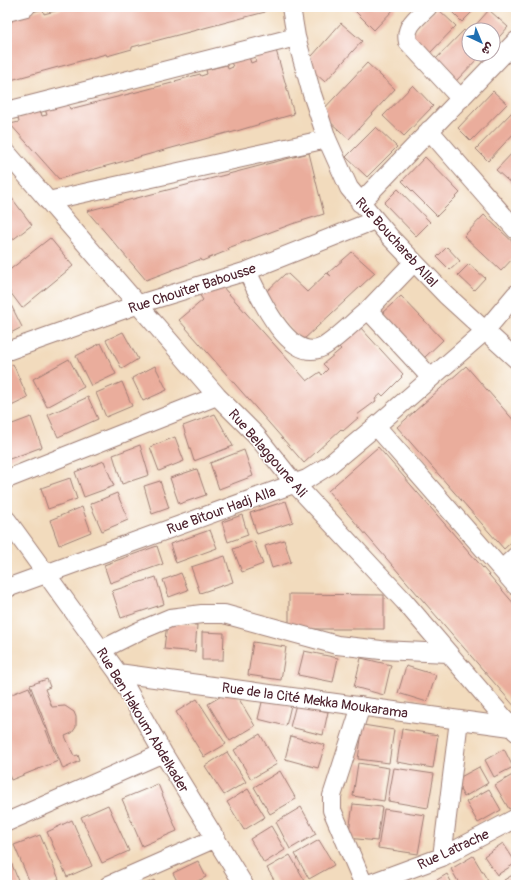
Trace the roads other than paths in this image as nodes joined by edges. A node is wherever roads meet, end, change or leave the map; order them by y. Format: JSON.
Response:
{"nodes":[{"id":1,"x":26,"y":7,"type":"edge"},
{"id":2,"x":291,"y":7,"type":"edge"},
{"id":3,"x":428,"y":7,"type":"edge"},
{"id":4,"x":7,"y":12,"type":"edge"},
{"id":5,"x":296,"y":37,"type":"junction"},
{"id":6,"x":516,"y":41,"type":"edge"},
{"id":7,"x":461,"y":99,"type":"junction"},
{"id":8,"x":7,"y":111,"type":"edge"},
{"id":9,"x":429,"y":130,"type":"junction"},
{"id":10,"x":327,"y":138,"type":"junction"},
{"id":11,"x":7,"y":153,"type":"edge"},
{"id":12,"x":48,"y":201,"type":"junction"},
{"id":13,"x":360,"y":203,"type":"junction"},
{"id":14,"x":375,"y":220,"type":"junction"},
{"id":15,"x":516,"y":230,"type":"edge"},
{"id":16,"x":414,"y":262,"type":"junction"},
{"id":17,"x":246,"y":272,"type":"junction"},
{"id":18,"x":516,"y":294,"type":"edge"},
{"id":19,"x":139,"y":304,"type":"junction"},
{"id":20,"x":368,"y":310,"type":"junction"},
{"id":21,"x":485,"y":331,"type":"junction"},
{"id":22,"x":7,"y":351,"type":"edge"},
{"id":23,"x":516,"y":359,"type":"edge"},
{"id":24,"x":431,"y":378,"type":"junction"},
{"id":25,"x":217,"y":396,"type":"junction"},
{"id":26,"x":376,"y":426,"type":"junction"},
{"id":27,"x":7,"y":480,"type":"edge"},
{"id":28,"x":294,"y":483,"type":"junction"},
{"id":29,"x":7,"y":520,"type":"edge"},
{"id":30,"x":516,"y":556,"type":"edge"},
{"id":31,"x":502,"y":569,"type":"junction"},
{"id":32,"x":46,"y":573,"type":"junction"},
{"id":33,"x":516,"y":586,"type":"edge"},
{"id":34,"x":7,"y":588,"type":"edge"},
{"id":35,"x":101,"y":650,"type":"junction"},
{"id":36,"x":448,"y":653,"type":"junction"},
{"id":37,"x":118,"y":673,"type":"junction"},
{"id":38,"x":361,"y":706,"type":"junction"},
{"id":39,"x":459,"y":720,"type":"junction"},
{"id":40,"x":514,"y":729,"type":"edge"},
{"id":41,"x":163,"y":753,"type":"junction"},
{"id":42,"x":516,"y":818,"type":"edge"},
{"id":43,"x":7,"y":822,"type":"edge"},
{"id":44,"x":216,"y":838,"type":"junction"},
{"id":45,"x":442,"y":857,"type":"junction"},
{"id":46,"x":109,"y":885,"type":"edge"},
{"id":47,"x":244,"y":885,"type":"edge"},
{"id":48,"x":365,"y":885,"type":"edge"}],
"edges":[{"from":1,"to":4,"type":"street"},
{"from":2,"to":5,"type":"street","name":"Rue Bouchareb Allal"},
{"from":3,"to":7,"type":"street"},
{"from":5,"to":8,"type":"street"},
{"from":5,"to":10,"type":"street","name":"Rue Bouchareb Allal"},
{"from":6,"to":7,"type":"street"},
{"from":7,"to":9,"type":"street"},
{"from":9,"to":13,"type":"street"},
{"from":9,"to":15,"type":"street"},
{"from":10,"to":12,"type":"street"},
{"from":10,"to":13,"type":"street","name":"Rue Bouchareb Allal"},
{"from":11,"to":12,"type":"street","name":"Rue Belaggoune Ali"},
{"from":12,"to":19,"type":"street","name":"Rue Belaggoune Ali"},
{"from":13,"to":14,"type":"street","name":"Rue Bouchareb Allal"},
{"from":14,"to":16,"type":"street","name":"Rue Bouchareb Allal"},
{"from":14,"to":17,"type":"street","name":"Rue Chouiter Babousse"},
{"from":16,"to":20,"type":"street"},
{"from":16,"to":21,"type":"street","name":"Rue Bouchareb Allal"},
{"from":17,"to":19,"type":"street","name":"Rue Chouiter Babousse"},
{"from":17,"to":20,"type":"street"},
{"from":18,"to":21,"type":"street","name":"Rue Bitour Hadj Alla"},
{"from":19,"to":22,"type":"street","name":"Rue Chouiter Babousse"},
{"from":19,"to":25,"type":"street","name":"Rue Belaggoune Ali"},
{"from":20,"to":24,"type":"street"},
{"from":21,"to":23,"type":"street","name":"Rue Bouchareb Allal"},
{"from":21,"to":24,"type":"street","name":"Rue Bitour Hadj Alla"},
{"from":24,"to":26,"type":"street","name":"Rue Bitour Hadj Alla"},
{"from":25,"to":27,"type":"street"},
{"from":25,"to":28,"type":"street","name":"Rue Belaggoune Ali"},
{"from":26,"to":28,"type":"street","name":"Rue Bitour Hadj Alla"},
{"from":26,"to":31,"type":"street"},
{"from":28,"to":32,"type":"street","name":"Rue Bitour Hadj Alla"},
{"from":28,"to":36,"type":"street","name":"Rue Belaggoune Ali"},
{"from":29,"to":32,"type":"street","name":"Rue Ben Hakoum Abdelkader"},
{"from":30,"to":31,"type":"street"},
{"from":31,"to":33,"type":"street"},
{"from":32,"to":34,"type":"street","name":"Rue Bitour Hadj Alla"},
{"from":32,"to":35,"type":"street","name":"Rue Ben Hakoum Abdelkader"},
{"from":35,"to":36,"type":"street"},
{"from":35,"to":37,"type":"street","name":"Rue Ben Hakoum Abdelkader"},
{"from":36,"to":40,"type":"street","name":"Rue Belaggoune Ali"},
{"from":37,"to":38,"type":"street","name":"Rue de la Cité Mekka Moukarama"},
{"from":37,"to":41,"type":"street","name":"Rue Ben Hakoum Abdelkader"},
{"from":38,"to":39,"type":"street","name":"Rue de la Cité Mekka Moukarama"},
{"from":38,"to":48,"type":"street"},
{"from":39,"to":40,"type":"street","name":"Rue de la Cité Mekka Moukarama"},
{"from":39,"to":45,"type":"street"},
{"from":41,"to":43,"type":"street"},
{"from":41,"to":44,"type":"street","name":"Rue Ben Hakoum Abdelkader"},
{"from":42,"to":45,"type":"street","name":"Rue Latrache"},
{"from":44,"to":46,"type":"street"},
{"from":44,"to":47,"type":"street","name":"Rue Ben Hakoum Abdelkader"},
{"from":45,"to":48,"type":"street","name":"Rue Latrache"}]}
